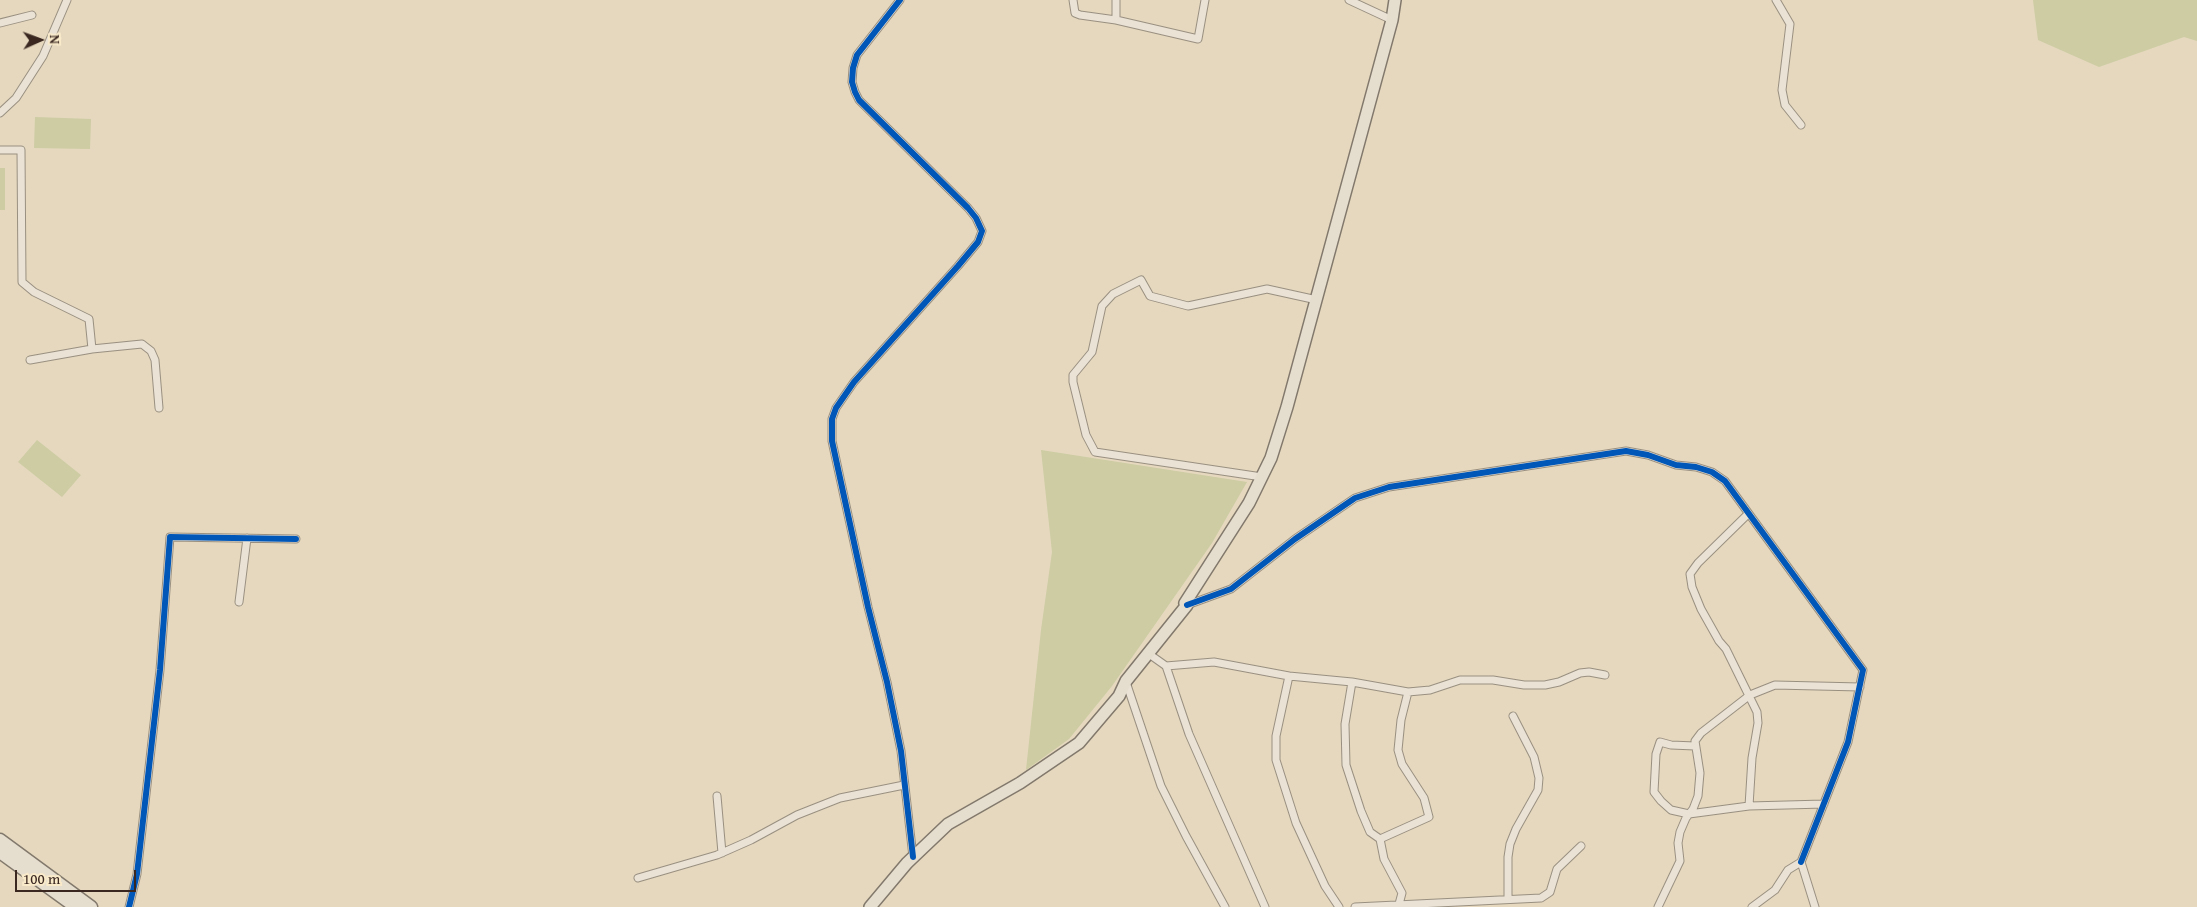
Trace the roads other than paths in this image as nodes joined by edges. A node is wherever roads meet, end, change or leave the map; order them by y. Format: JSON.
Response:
{"nodes":[{"id":1,"x":68,"y":0,"type":"edge"},
{"id":2,"x":900,"y":0,"type":"edge"},
{"id":3,"x":1073,"y":0,"type":"edge"},
{"id":4,"x":1116,"y":0,"type":"edge"},
{"id":5,"x":1205,"y":0,"type":"edge"},
{"id":6,"x":1349,"y":0,"type":"edge"},
{"id":7,"x":1396,"y":0,"type":"edge"},
{"id":8,"x":1776,"y":0,"type":"edge"},
{"id":9,"x":1781,"y":0,"type":"edge"},
{"id":10,"x":32,"y":15,"type":"dead end"},
{"id":11,"x":1116,"y":20,"type":"junction"},
{"id":12,"x":1392,"y":20,"type":"junction"},
{"id":13,"x":0,"y":23,"type":"edge"},
{"id":14,"x":0,"y":113,"type":"edge"},
{"id":15,"x":1801,"y":125,"type":"dead end"},
{"id":16,"x":0,"y":150,"type":"edge"},
{"id":17,"x":1317,"y":300,"type":"junction"},
{"id":18,"x":92,"y":349,"type":"junction"},
{"id":19,"x":30,"y":360,"type":"dead end"},
{"id":20,"x":159,"y":408,"type":"dead end"},
{"id":21,"x":1262,"y":477,"type":"junction"},
{"id":22,"x":1748,"y":514,"type":"junction"},
{"id":23,"x":246,"y":538,"type":"junction"},
{"id":24,"x":296,"y":539,"type":"dead end"},
{"id":25,"x":239,"y":602,"type":"dead end"},
{"id":26,"x":1187,"y":605,"type":"junction"},
{"id":27,"x":1149,"y":654,"type":"junction"},
{"id":28,"x":1166,"y":666,"type":"junction"},
{"id":29,"x":1605,"y":675,"type":"dead end"},
{"id":30,"x":1289,"y":676,"type":"junction"},
{"id":31,"x":1126,"y":681,"type":"junction"},
{"id":32,"x":1352,"y":682,"type":"junction"},
{"id":33,"x":1860,"y":687,"type":"junction"},
{"id":34,"x":1408,"y":692,"type":"junction"},
{"id":35,"x":1750,"y":695,"type":"junction"},
{"id":36,"x":1513,"y":716,"type":"dead end"},
{"id":37,"x":1695,"y":746,"type":"junction"},
{"id":38,"x":904,"y":785,"type":"junction"},
{"id":39,"x":716,"y":796,"type":"dead end"},
{"id":40,"x":1824,"y":804,"type":"junction"},
{"id":41,"x":1749,"y":806,"type":"junction"},
{"id":42,"x":1689,"y":814,"type":"junction"},
{"id":43,"x":1380,"y":839,"type":"junction"},
{"id":44,"x":0,"y":840,"type":"edge"},
{"id":45,"x":1581,"y":846,"type":"dead end"},
{"id":46,"x":0,"y":852,"type":"edge"},
{"id":47,"x":722,"y":853,"type":"junction"},
{"id":48,"x":913,"y":857,"type":"junction"},
{"id":49,"x":1802,"y":862,"type":"junction"},
{"id":50,"x":638,"y":878,"type":"dead end"},
{"id":51,"x":1508,"y":899,"type":"junction"},
{"id":52,"x":1399,"y":904,"type":"junction"},
{"id":53,"x":76,"y":907,"type":"edge"},
{"id":54,"x":91,"y":907,"type":"edge"},
{"id":55,"x":129,"y":907,"type":"edge"},
{"id":56,"x":870,"y":907,"type":"edge"},
{"id":57,"x":1226,"y":907,"type":"edge"},
{"id":58,"x":1264,"y":907,"type":"edge"},
{"id":59,"x":1339,"y":907,"type":"edge"},
{"id":60,"x":1355,"y":907,"type":"edge"},
{"id":61,"x":1658,"y":907,"type":"edge"},
{"id":62,"x":1752,"y":907,"type":"edge"},
{"id":63,"x":1815,"y":907,"type":"edge"}],
"edges":[{"from":1,"to":14,"type":"street"},
{"from":2,"to":38,"type":"street"},
{"from":3,"to":11,"type":"street"},
{"from":4,"to":11,"type":"street"},
{"from":5,"to":11,"type":"street"},
{"from":6,"to":12,"type":"street"},
{"from":7,"to":12,"type":"main road"},
{"from":8,"to":9,"type":"street"},
{"from":8,"to":15,"type":"street"},
{"from":10,"to":13,"type":"street"},
{"from":12,"to":17,"type":"main road"},
{"from":16,"to":18,"type":"street"},
{"from":17,"to":21,"type":"main road"},
{"from":17,"to":21,"type":"street"},
{"from":18,"to":19,"type":"street"},
{"from":18,"to":20,"type":"street"},
{"from":21,"to":26,"type":"main road"},
{"from":22,"to":26,"type":"street"},
{"from":22,"to":33,"type":"street"},
{"from":22,"to":35,"type":"street"},
{"from":23,"to":24,"type":"street"},
{"from":23,"to":25,"type":"street"},
{"from":23,"to":55,"type":"street"},
{"from":26,"to":27,"type":"main road"},
{"from":27,"to":28,"type":"street"},
{"from":27,"to":31,"type":"main road"},
{"from":28,"to":30,"type":"street"},
{"from":28,"to":58,"type":"street"},
{"from":29,"to":34,"type":"street"},
{"from":30,"to":32,"type":"street"},
{"from":30,"to":59,"type":"street"},
{"from":31,"to":48,"type":"main road"},
{"from":31,"to":57,"type":"street"},
{"from":32,"to":34,"type":"street"},
{"from":32,"to":43,"type":"street"},
{"from":33,"to":35,"type":"street"},
{"from":33,"to":40,"type":"street"},
{"from":34,"to":43,"type":"street"},
{"from":35,"to":37,"type":"street"},
{"from":35,"to":41,"type":"street"},
{"from":36,"to":51,"type":"street"},
{"from":37,"to":42,"type":"street"},
{"from":37,"to":42,"type":"street"},
{"from":38,"to":47,"type":"street"},
{"from":38,"to":48,"type":"street"},
{"from":39,"to":47,"type":"street"},
{"from":40,"to":41,"type":"street"},
{"from":40,"to":49,"type":"street"},
{"from":41,"to":42,"type":"street"},
{"from":42,"to":61,"type":"street"},
{"from":43,"to":52,"type":"street"},
{"from":44,"to":54,"type":"highway"},
{"from":45,"to":51,"type":"street"},
{"from":46,"to":53,"type":"highway"},
{"from":47,"to":50,"type":"street"},
{"from":48,"to":56,"type":"main road"},
{"from":49,"to":62,"type":"street"},
{"from":49,"to":63,"type":"street"},
{"from":51,"to":52,"type":"street"},
{"from":52,"to":60,"type":"street"}]}
